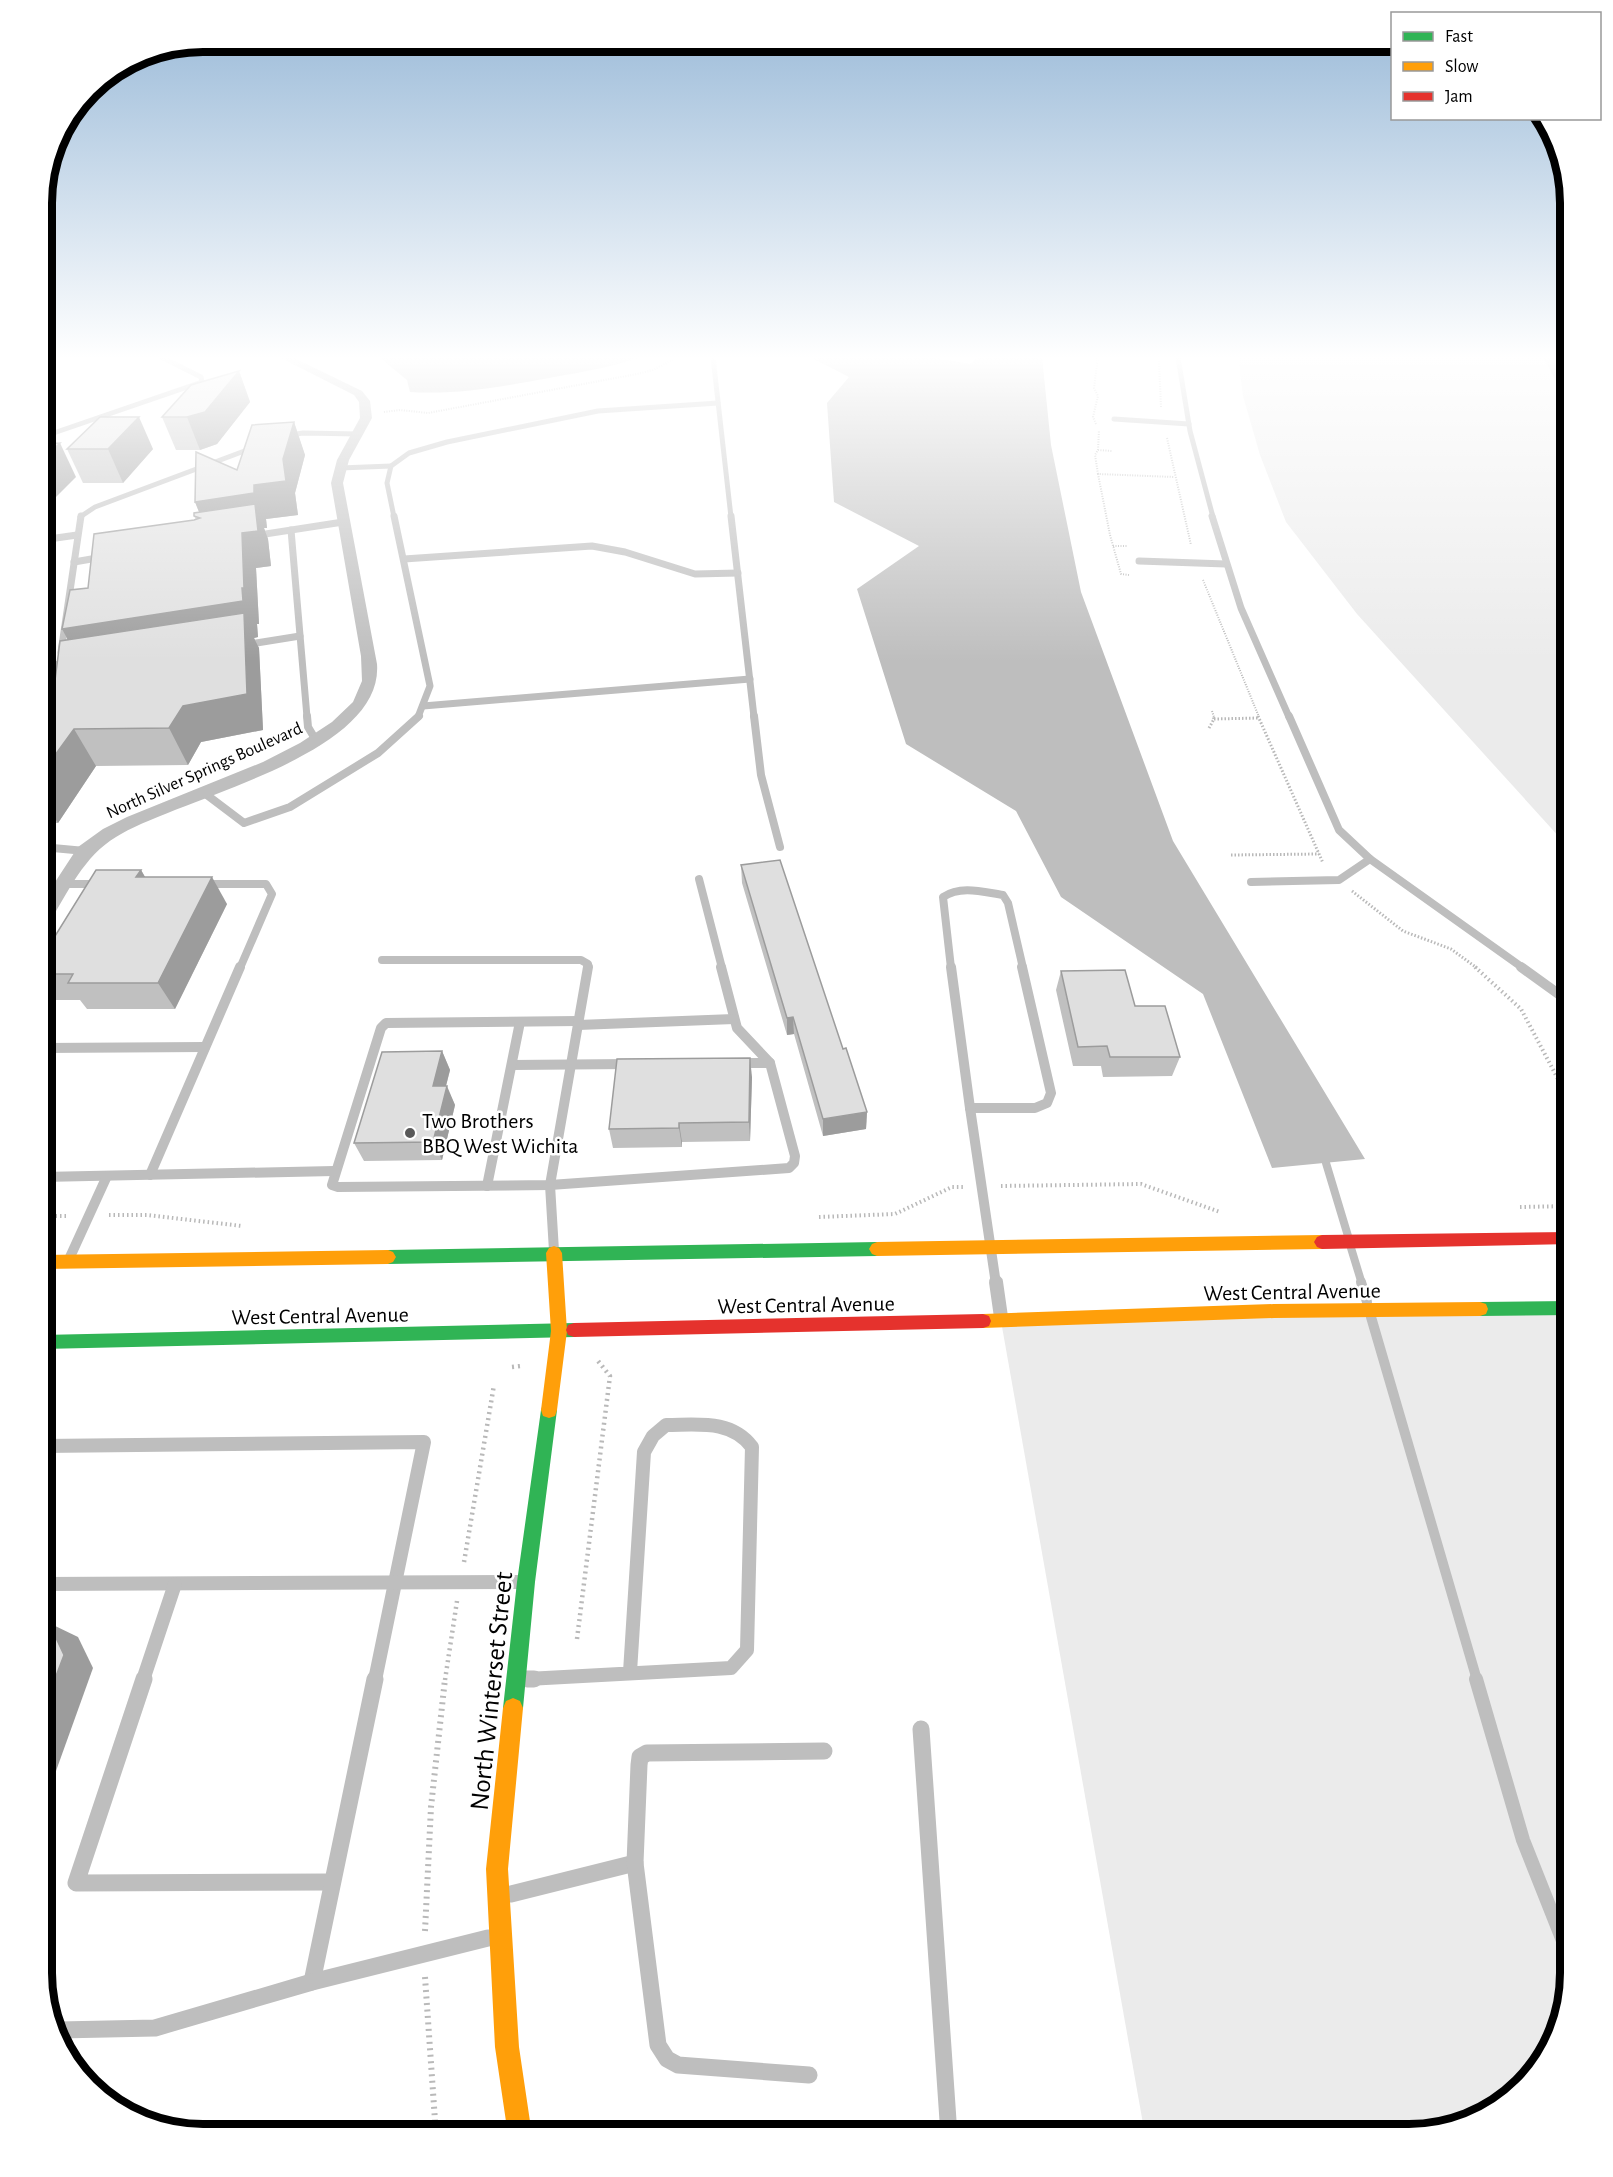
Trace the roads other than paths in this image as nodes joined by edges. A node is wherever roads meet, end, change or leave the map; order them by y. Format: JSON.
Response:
{"nodes":[{"id":1,"x":225,"y":459,"type":"edge"},
{"id":2,"x":345,"y":459,"type":"edge"},
{"id":3,"x":401,"y":459,"type":"edge"},
{"id":4,"x":725,"y":459,"type":"edge"},
{"id":5,"x":1198,"y":459,"type":"edge"},
{"id":6,"x":391,"y":466,"type":"junction"},
{"id":7,"x":340,"y":468,"type":"junction"},
{"id":8,"x":343,"y":522,"type":"junction"},
{"id":9,"x":291,"y":530,"type":"junction"},
{"id":10,"x":77,"y":535,"type":"junction"},
{"id":11,"x":245,"y":537,"type":"edge"},
{"id":12,"x":53,"y":538,"type":"edge"},
{"id":13,"x":108,"y":557,"type":"edge"},
{"id":14,"x":404,"y":559,"type":"junction"},
{"id":15,"x":1139,"y":561,"type":"dead end"},
{"id":16,"x":74,"y":562,"type":"junction"},
{"id":17,"x":1226,"y":564,"type":"junction"},
{"id":18,"x":738,"y":573,"type":"junction"},
{"id":19,"x":300,"y":636,"type":"junction"},
{"id":20,"x":231,"y":647,"type":"edge"},
{"id":21,"x":60,"y":664,"type":"junction"},
{"id":22,"x":53,"y":665,"type":"edge"},
{"id":23,"x":59,"y":675,"type":"edge"},
{"id":24,"x":750,"y":679,"type":"junction"},
{"id":25,"x":423,"y":706,"type":"junction"},
{"id":26,"x":317,"y":742,"type":"junction"},
{"id":27,"x":203,"y":792,"type":"junction"},
{"id":28,"x":780,"y":847,"type":"dead end"},
{"id":29,"x":53,"y":848,"type":"edge"},
{"id":30,"x":85,"y":851,"type":"junction"},
{"id":31,"x":1370,"y":859,"type":"junction"},
{"id":32,"x":699,"y":879,"type":"dead end"},
{"id":33,"x":1251,"y":882,"type":"dead end"},
{"id":34,"x":64,"y":884,"type":"junction"},
{"id":35,"x":111,"y":884,"type":"edge"},
{"id":36,"x":195,"y":884,"type":"edge"},
{"id":37,"x":53,"y":902,"type":"edge"},
{"id":38,"x":382,"y":960,"type":"dead end"},
{"id":39,"x":1560,"y":995,"type":"edge"},
{"id":40,"x":735,"y":1019,"type":"junction"},
{"id":41,"x":520,"y":1022,"type":"junction"},
{"id":42,"x":578,"y":1023,"type":"junction"},
{"id":43,"x":205,"y":1047,"type":"junction"},
{"id":44,"x":53,"y":1048,"type":"edge"},
{"id":45,"x":721,"y":1063,"type":"edge"},
{"id":46,"x":770,"y":1063,"type":"junction"},
{"id":47,"x":640,"y":1064,"type":"edge"},
{"id":48,"x":512,"y":1065,"type":"junction"},
{"id":49,"x":571,"y":1065,"type":"junction"},
{"id":50,"x":969,"y":1108,"type":"junction"},
{"id":51,"x":334,"y":1171,"type":"junction"},
{"id":52,"x":150,"y":1175,"type":"junction"},
{"id":53,"x":107,"y":1176,"type":"junction"},
{"id":54,"x":52,"y":1177,"type":"edge"},
{"id":55,"x":550,"y":1185,"type":"junction"},
{"id":56,"x":487,"y":1186,"type":"junction"},
{"id":57,"x":1560,"y":1238,"type":"edge"},
{"id":58,"x":990,"y":1246,"type":"junction"},
{"id":59,"x":554,"y":1253,"type":"junction"},
{"id":60,"x":69,"y":1261,"type":"junction"},
{"id":61,"x":52,"y":1262,"type":"edge"},
{"id":62,"x":1560,"y":1308,"type":"edge"},
{"id":63,"x":1001,"y":1321,"type":"junction"},
{"id":64,"x":559,"y":1330,"type":"junction"},
{"id":65,"x":52,"y":1342,"type":"edge"},
{"id":66,"x":52,"y":1446,"type":"edge"},
{"id":67,"x":526,"y":1582,"type":"junction"},
{"id":68,"x":394,"y":1583,"type":"junction"},
{"id":69,"x":52,"y":1584,"type":"edge"},
{"id":70,"x":175,"y":1584,"type":"junction"},
{"id":71,"x":630,"y":1672,"type":"junction"},
{"id":72,"x":514,"y":1680,"type":"junction"},
{"id":73,"x":921,"y":1729,"type":"dead end"},
{"id":74,"x":824,"y":1751,"type":"dead end"},
{"id":75,"x":635,"y":1863,"type":"junction"},
{"id":76,"x":332,"y":1882,"type":"junction"},
{"id":77,"x":499,"y":1897,"type":"junction"},
{"id":78,"x":501,"y":1935,"type":"junction"},
{"id":79,"x":312,"y":1982,"type":"junction"},
{"id":80,"x":64,"y":2030,"type":"edge"},
{"id":81,"x":809,"y":2075,"type":"dead end"},
{"id":82,"x":518,"y":2124,"type":"edge"},
{"id":83,"x":948,"y":2124,"type":"edge"}],
"edges":[{"from":1,"to":10,"type":"lane"},
{"from":2,"to":7,"type":"street","name":"North Silver Springs Boulevard"},
{"from":3,"to":6,"type":"lane"},
{"from":4,"to":18,"type":"lane"},
{"from":5,"to":17,"type":"lane"},
{"from":6,"to":7,"type":"lane"},
{"from":6,"to":14,"type":"lane"},
{"from":7,"to":8,"type":"street","name":"North Silver Springs Boulevard"},
{"from":8,"to":9,"type":"lane"},
{"from":8,"to":26,"type":"street","name":"North Silver Springs Boulevard"},
{"from":9,"to":11,"type":"lane"},
{"from":9,"to":19,"type":"lane"},
{"from":10,"to":12,"type":"lane"},
{"from":10,"to":16,"type":"lane"},
{"from":13,"to":16,"type":"lane"},
{"from":14,"to":18,"type":"lane"},
{"from":14,"to":25,"type":"lane"},
{"from":15,"to":17,"type":"lane"},
{"from":16,"to":21,"type":"lane"},
{"from":17,"to":31,"type":"lane"},
{"from":18,"to":24,"type":"lane"},
{"from":19,"to":20,"type":"lane"},
{"from":19,"to":26,"type":"lane"},
{"from":21,"to":22,"type":"lane"},
{"from":21,"to":23,"type":"lane"},
{"from":24,"to":25,"type":"lane"},
{"from":24,"to":28,"type":"lane"},
{"from":25,"to":27,"type":"lane"},
{"from":26,"to":27,"type":"street","name":"North Silver Springs Boulevard"},
{"from":27,"to":30,"type":"street","name":"North Silver Springs Boulevard"},
{"from":29,"to":30,"type":"lane"},
{"from":30,"to":34,"type":"street","name":"North Silver Springs Boulevard"},
{"from":31,"to":33,"type":"lane"},
{"from":31,"to":39,"type":"lane"},
{"from":32,"to":40,"type":"lane"},
{"from":34,"to":35,"type":"lane"},
{"from":34,"to":37,"type":"street","name":"North Silver Springs Boulevard"},
{"from":36,"to":43,"type":"lane"},
{"from":38,"to":42,"type":"lane"},
{"from":40,"to":42,"type":"lane"},
{"from":40,"to":46,"type":"lane"},
{"from":41,"to":42,"type":"lane"},
{"from":41,"to":48,"type":"lane"},
{"from":41,"to":51,"type":"lane"},
{"from":42,"to":49,"type":"lane"},
{"from":43,"to":44,"type":"lane"},
{"from":43,"to":52,"type":"lane"},
{"from":45,"to":46,"type":"lane"},
{"from":46,"to":55,"type":"lane"},
{"from":47,"to":49,"type":"lane"},
{"from":48,"to":49,"type":"lane"},
{"from":48,"to":56,"type":"lane"},
{"from":49,"to":55,"type":"lane"},
{"from":50,"to":50,"type":"lane"},
{"from":50,"to":58,"type":"lane"},
{"from":51,"to":52,"type":"lane"},
{"from":51,"to":56,"type":"lane"},
{"from":52,"to":53,"type":"lane"},
{"from":53,"to":54,"type":"lane"},
{"from":53,"to":60,"type":"lane"},
{"from":55,"to":56,"type":"lane"},
{"from":55,"to":59,"type":"lane"},
{"from":57,"to":58,"type":"main road"},
{"from":58,"to":59,"type":"main road"},
{"from":58,"to":63,"type":"lane"},
{"from":59,"to":60,"type":"main road"},
{"from":59,"to":64,"type":"main road","name":"North Winterset Street"},
{"from":60,"to":61,"type":"main road"},
{"from":62,"to":63,"type":"main road","name":"West Central Avenue"},
{"from":63,"to":64,"type":"main road","name":"West Central Avenue"},
{"from":64,"to":65,"type":"main road","name":"West Central Avenue"},
{"from":64,"to":67,"type":"main road","name":"North Winterset Street"},
{"from":66,"to":68,"type":"lane"},
{"from":67,"to":68,"type":"lane"},
{"from":67,"to":72,"type":"main road","name":"North Winterset Street"},
{"from":68,"to":70,"type":"lane"},
{"from":68,"to":76,"type":"lane"},
{"from":69,"to":70,"type":"lane"},
{"from":70,"to":76,"type":"lane"},
{"from":71,"to":71,"type":"lane"},
{"from":71,"to":72,"type":"lane"},
{"from":72,"to":77,"type":"main road","name":"North Winterset Street"},
{"from":73,"to":83,"type":"lane"},
{"from":74,"to":75,"type":"lane"},
{"from":75,"to":77,"type":"lane"},
{"from":75,"to":81,"type":"lane"},
{"from":76,"to":79,"type":"lane"},
{"from":77,"to":78,"type":"main road","name":"North Winterset Street"},
{"from":78,"to":79,"type":"lane"},
{"from":78,"to":82,"type":"main road","name":"North Winterset Street"},
{"from":79,"to":80,"type":"lane"}]}
